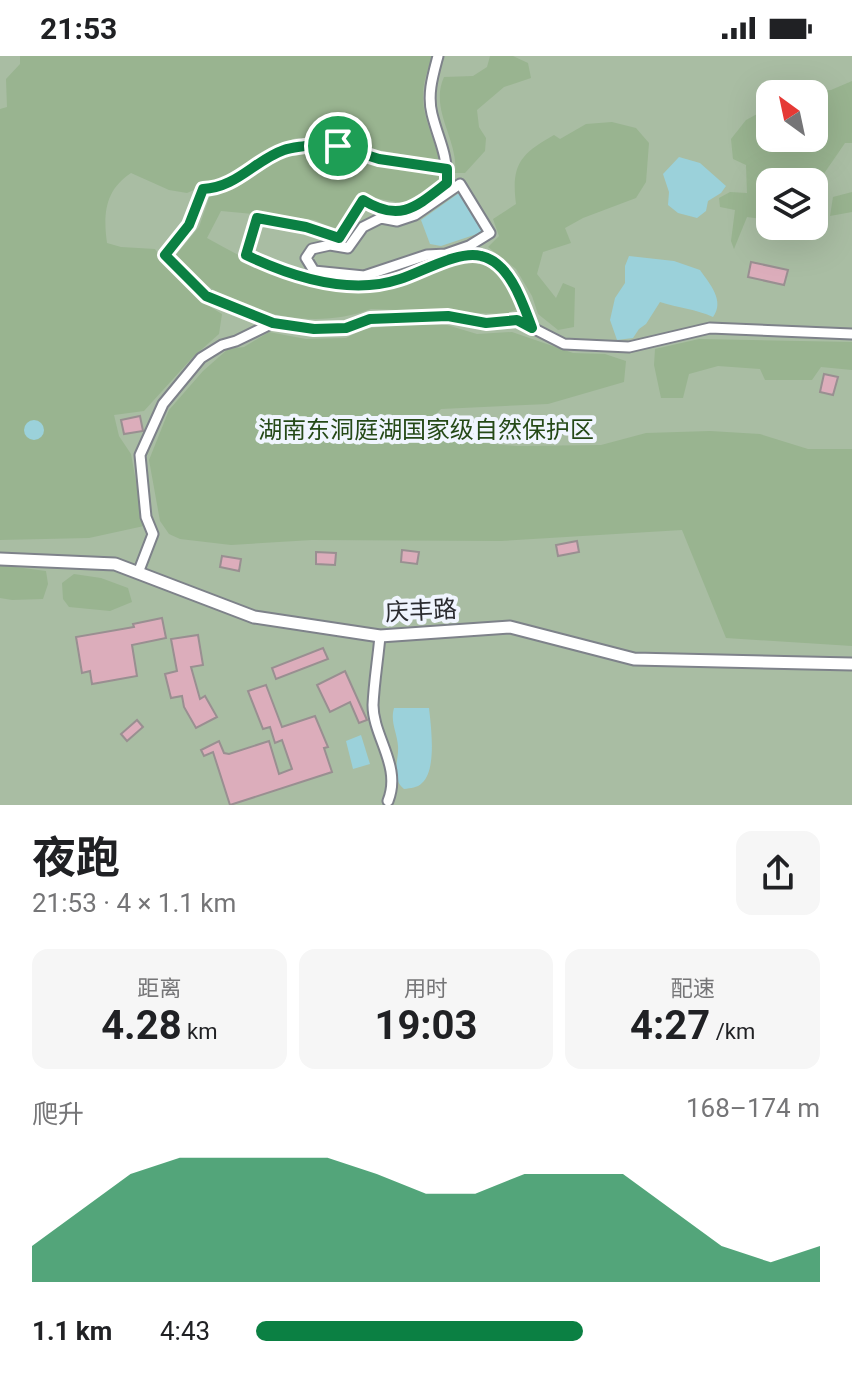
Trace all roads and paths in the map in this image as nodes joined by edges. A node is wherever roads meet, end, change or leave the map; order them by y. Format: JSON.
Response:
{"nodes":[{"id":1,"x":438,"y":56,"type":"edge"},
{"id":2,"x":447,"y":169,"type":"junction"},
{"id":3,"x":415,"y":215,"type":"joint"},
{"id":4,"x":273,"y":323,"type":"junction"},
{"id":5,"x":532,"y":328,"type":"junction"},
{"id":6,"x":852,"y":334,"type":"edge"},
{"id":7,"x":0,"y":559,"type":"edge"},
{"id":8,"x":138,"y":573,"type":"junction"},
{"id":9,"x":380,"y":636,"type":"junction"},
{"id":10,"x":852,"y":664,"type":"edge"},
{"id":11,"x":388,"y":801,"type":"dead end"}],
"edges":[{"from":1,"to":2,"type":"street"},
{"from":2,"to":4,"type":"street"},
{"from":2,"to":5,"type":"street"},
{"from":3,"to":3,"type":"street"},
{"from":4,"to":5,"type":"street"},
{"from":4,"to":8,"type":"street"},
{"from":5,"to":6,"type":"street"},
{"from":7,"to":8,"type":"street","name":"庆丰路"},
{"from":8,"to":9,"type":"street","name":"庆丰路"},
{"from":9,"to":10,"type":"street","name":"庆丰路"},
{"from":9,"to":11,"type":"street"}]}
